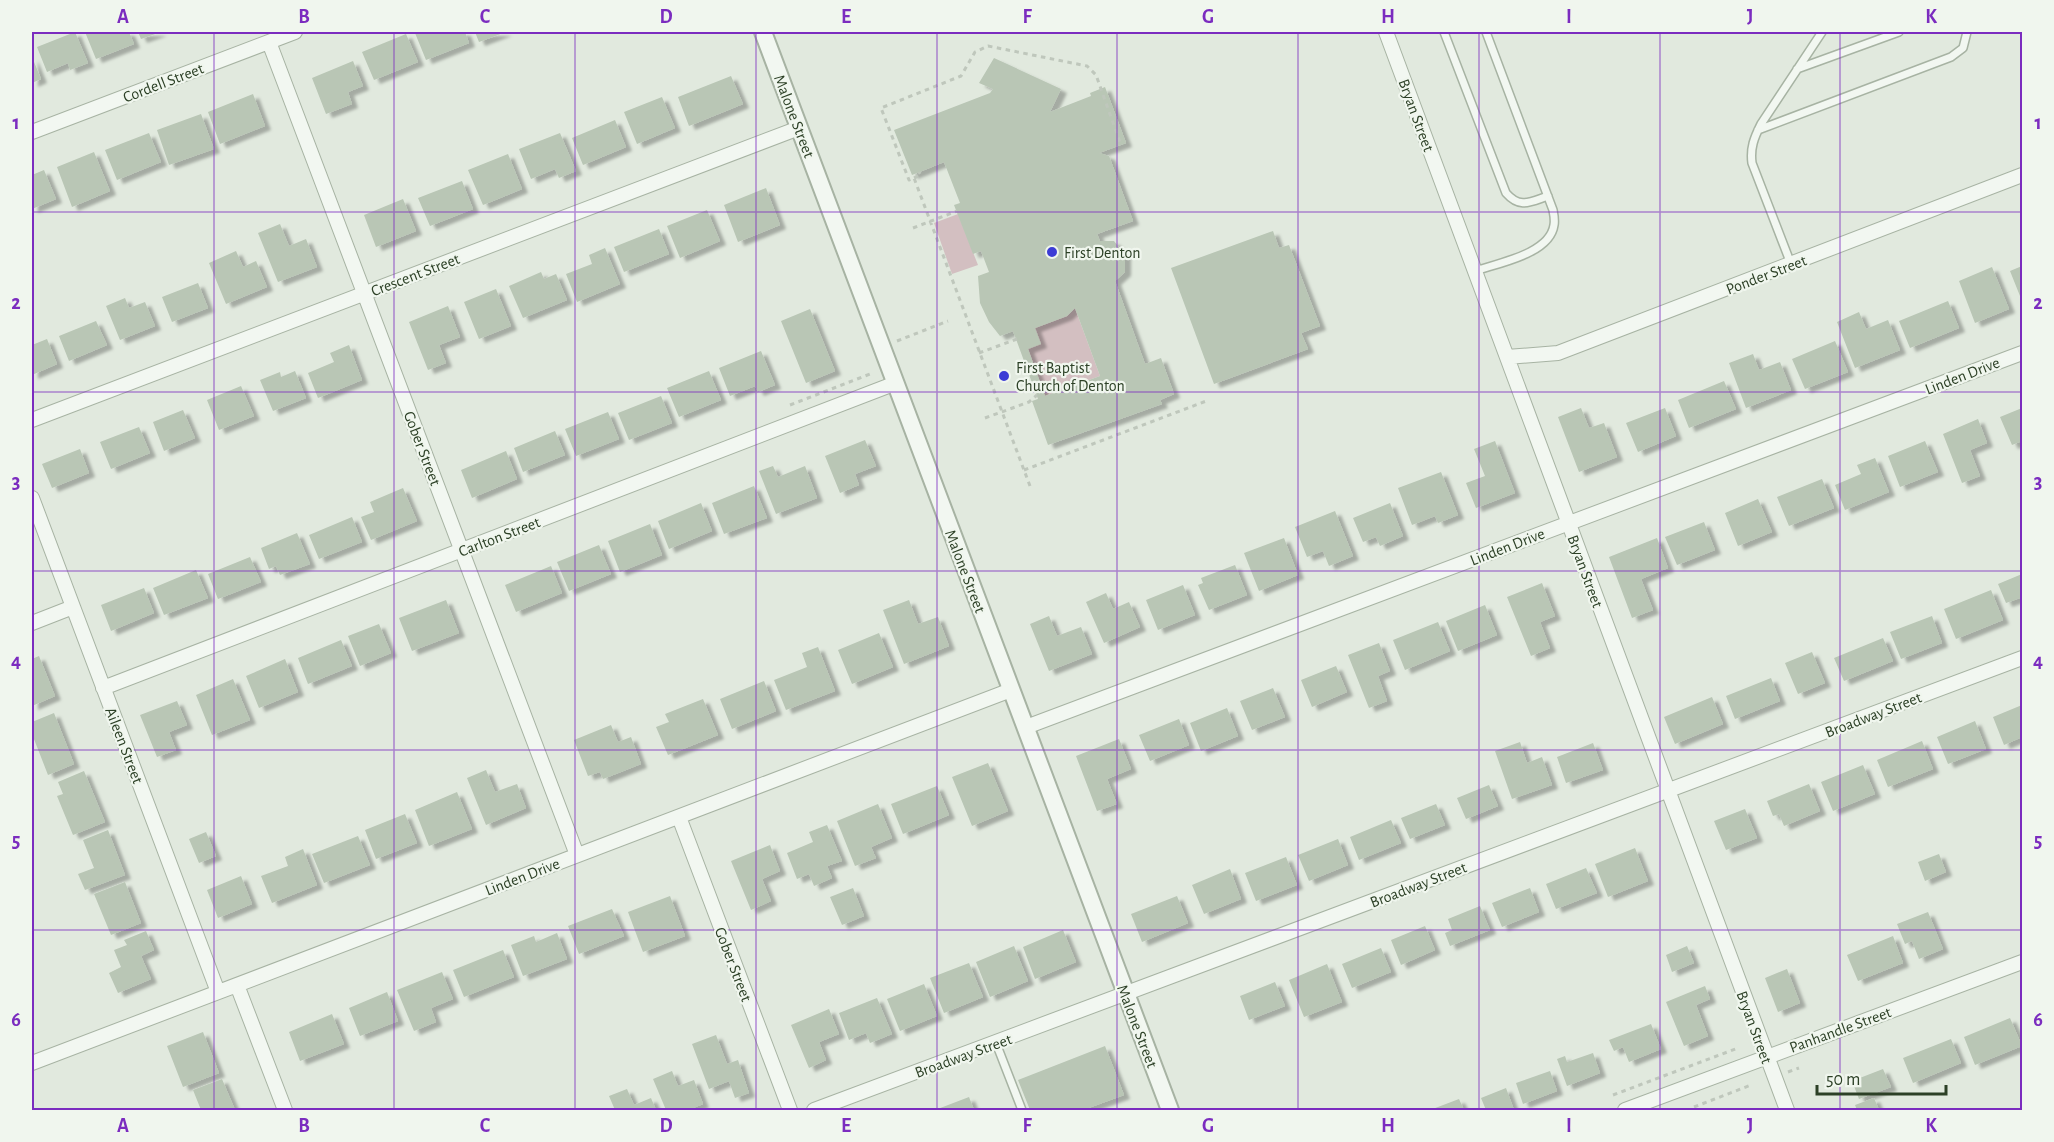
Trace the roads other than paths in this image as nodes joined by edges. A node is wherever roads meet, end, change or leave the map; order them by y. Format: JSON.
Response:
{"nodes":[{"id":1,"x":295,"y":32,"type":"edge"},
{"id":2,"x":763,"y":32,"type":"edge"},
{"id":3,"x":1386,"y":32,"type":"edge"},
{"id":4,"x":1444,"y":32,"type":"edge"},
{"id":5,"x":1486,"y":32,"type":"edge"},
{"id":6,"x":1822,"y":32,"type":"edge"},
{"id":7,"x":1899,"y":32,"type":"edge"},
{"id":8,"x":1967,"y":32,"type":"edge"},
{"id":9,"x":269,"y":42,"type":"junction"},
{"id":10,"x":1797,"y":69,"type":"junction"},
{"id":11,"x":799,"y":128,"type":"junction"},
{"id":12,"x":1758,"y":130,"type":"junction"},
{"id":13,"x":32,"y":132,"type":"edge"},
{"id":14,"x":2022,"y":175,"type":"edge"},
{"id":15,"x":1548,"y":196,"type":"junction"},
{"id":16,"x":1791,"y":264,"type":"junction"},
{"id":17,"x":1475,"y":271,"type":"junction"},
{"id":18,"x":364,"y":293,"type":"junction"},
{"id":19,"x":2022,"y":353,"type":"edge"},
{"id":20,"x":1507,"y":357,"type":"junction"},
{"id":21,"x":896,"y":383,"type":"junction"},
{"id":22,"x":32,"y":420,"type":"edge"},
{"id":23,"x":32,"y":498,"type":"edge"},
{"id":24,"x":1569,"y":523,"type":"junction"},
{"id":25,"x":461,"y":550,"type":"junction"},
{"id":26,"x":73,"y":607,"type":"junction"},
{"id":27,"x":32,"y":622,"type":"edge"},
{"id":28,"x":2022,"y":658,"type":"edge"},
{"id":29,"x":103,"y":688,"type":"junction"},
{"id":30,"x":1011,"y":690,"type":"junction"},
{"id":31,"x":1026,"y":727,"type":"junction"},
{"id":32,"x":1668,"y":791,"type":"junction"},
{"id":33,"x":679,"y":817,"type":"junction"},
{"id":34,"x":577,"y":855,"type":"junction"},
{"id":35,"x":2022,"y":962,"type":"edge"},
{"id":36,"x":237,"y":985,"type":"junction"},
{"id":37,"x":218,"y":992,"type":"junction"},
{"id":38,"x":1126,"y":994,"type":"junction"},
{"id":39,"x":996,"y":1043,"type":"junction"},
{"id":40,"x":1766,"y":1056,"type":"junction"},
{"id":41,"x":32,"y":1063,"type":"edge"},
{"id":42,"x":285,"y":1110,"type":"edge"},
{"id":43,"x":790,"y":1110,"type":"edge"},
{"id":44,"x":814,"y":1110,"type":"edge"},
{"id":45,"x":1022,"y":1110,"type":"edge"},
{"id":46,"x":1170,"y":1110,"type":"edge"},
{"id":47,"x":1625,"y":1110,"type":"edge"},
{"id":48,"x":1786,"y":1110,"type":"edge"}],
"edges":[{"from":1,"to":9,"type":"street","name":"Cordell Street"},
{"from":2,"to":11,"type":"street","name":"Malone Street"},
{"from":3,"to":17,"type":"street","name":"Bryan Street"},
{"from":4,"to":15,"type":"lane"},
{"from":5,"to":15,"type":"lane"},
{"from":6,"to":10,"type":"lane"},
{"from":7,"to":10,"type":"lane"},
{"from":8,"to":12,"type":"lane"},
{"from":9,"to":13,"type":"street","name":"Cordell Street"},
{"from":9,"to":18,"type":"street","name":"Gober Street"},
{"from":10,"to":12,"type":"lane"},
{"from":11,"to":18,"type":"street","name":"Crescent Street"},
{"from":11,"to":21,"type":"street","name":"Malone Street"},
{"from":12,"to":16,"type":"lane"},
{"from":14,"to":16,"type":"street","name":"Ponder Street"},
{"from":15,"to":17,"type":"lane"},
{"from":16,"to":20,"type":"street","name":"Ponder Street"},
{"from":17,"to":20,"type":"street","name":"Bryan Street"},
{"from":18,"to":22,"type":"street","name":"Crescent Street"},
{"from":18,"to":25,"type":"street","name":"Gober Street"},
{"from":19,"to":24,"type":"street","name":"Linden Drive"},
{"from":20,"to":24,"type":"street","name":"Bryan Street"},
{"from":21,"to":25,"type":"street","name":"Carlton Street"},
{"from":21,"to":30,"type":"street","name":"Malone Street"},
{"from":23,"to":26,"type":"street","name":"Aileen Street"},
{"from":24,"to":31,"type":"street","name":"Linden Drive"},
{"from":24,"to":32,"type":"street","name":"Bryan Street"},
{"from":25,"to":29,"type":"street","name":"Carlton Street"},
{"from":25,"to":34,"type":"street","name":"Gober Street"},
{"from":26,"to":27,"type":"street"},
{"from":26,"to":29,"type":"street","name":"Aileen Street"},
{"from":28,"to":32,"type":"street","name":"Broadway Street"},
{"from":29,"to":37,"type":"street","name":"Aileen Street"},
{"from":30,"to":31,"type":"street","name":"Malone Street"},
{"from":30,"to":33,"type":"street","name":"Linden Drive"},
{"from":31,"to":38,"type":"street","name":"Malone Street"},
{"from":32,"to":38,"type":"street","name":"Broadway Street"},
{"from":32,"to":40,"type":"street","name":"Bryan Street"},
{"from":33,"to":34,"type":"street","name":"Linden Drive"},
{"from":33,"to":43,"type":"street","name":"Gober Street"},
{"from":34,"to":36,"type":"street","name":"Linden Drive"},
{"from":35,"to":40,"type":"street","name":"Panhandle Street"},
{"from":36,"to":37,"type":"street","name":"Linden Drive"},
{"from":36,"to":42,"type":"street"},
{"from":37,"to":41,"type":"street","name":"Linden Drive"},
{"from":38,"to":39,"type":"street","name":"Broadway Street"},
{"from":38,"to":46,"type":"street","name":"Malone Street"},
{"from":39,"to":44,"type":"street","name":"Broadway Street"},
{"from":39,"to":45,"type":"lane"},
{"from":40,"to":47,"type":"street","name":"Panhandle Street"},
{"from":40,"to":48,"type":"street","name":"Bryan Street"}]}
